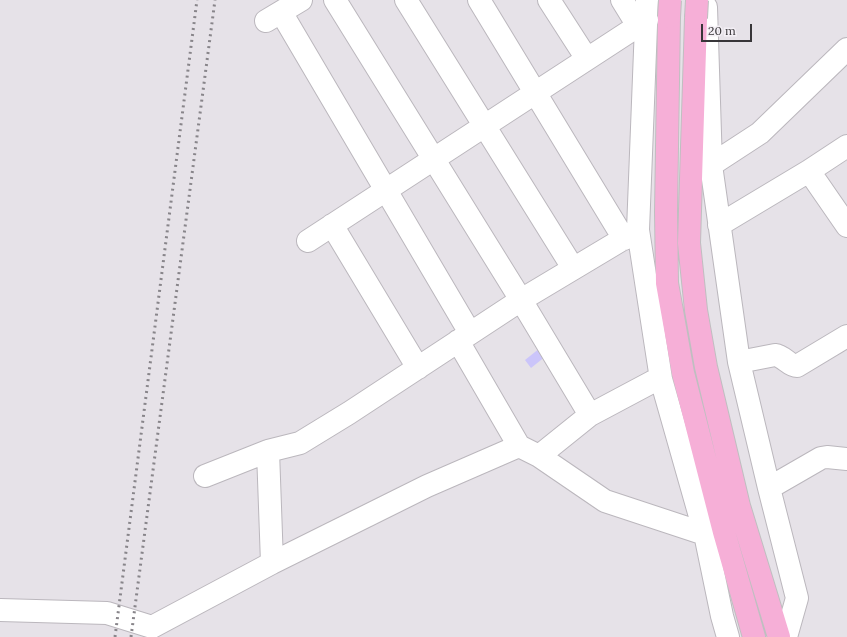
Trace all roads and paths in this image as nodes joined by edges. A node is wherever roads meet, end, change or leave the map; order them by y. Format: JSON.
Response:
{"nodes":[{"id":1,"x":301,"y":0,"type":"edge"},
{"id":2,"x":335,"y":0,"type":"edge"},
{"id":3,"x":406,"y":0,"type":"edge"},
{"id":4,"x":479,"y":0,"type":"edge"},
{"id":5,"x":549,"y":0,"type":"edge"},
{"id":6,"x":622,"y":0,"type":"edge"},
{"id":7,"x":700,"y":6,"type":"edge"},
{"id":8,"x":670,"y":8,"type":"edge"},
{"id":9,"x":645,"y":14,"type":"edge"},
{"id":10,"x":847,"y":49,"type":"edge"},
{"id":11,"x":587,"y":59,"type":"junction"},
{"id":12,"x":535,"y":93,"type":"junction"},
{"id":13,"x":484,"y":126,"type":"junction"},
{"id":14,"x":844,"y":154,"type":"edge"},
{"id":15,"x":434,"y":159,"type":"junction"},
{"id":16,"x":711,"y":165,"type":"junction"},
{"id":17,"x":809,"y":172,"type":"junction"},
{"id":18,"x":386,"y":190,"type":"junction"},
{"id":19,"x":332,"y":225,"type":"junction"},
{"id":20,"x":719,"y":225,"type":"junction"},
{"id":21,"x":847,"y":226,"type":"edge"},
{"id":22,"x":631,"y":234,"type":"junction"},
{"id":23,"x":308,"y":241,"type":"dead end"},
{"id":24,"x":573,"y":268,"type":"junction"},
{"id":25,"x":521,"y":300,"type":"junction"},
{"id":26,"x":847,"y":336,"type":"edge"},
{"id":27,"x":464,"y":337,"type":"junction"},
{"id":28,"x":739,"y":362,"type":"junction"},
{"id":29,"x":418,"y":368,"type":"junction"},
{"id":30,"x":661,"y":380,"type":"junction"},
{"id":31,"x":590,"y":415,"type":"junction"},
{"id":32,"x":519,"y":446,"type":"junction"},
{"id":33,"x":268,"y":451,"type":"junction"},
{"id":34,"x":539,"y":456,"type":"junction"},
{"id":35,"x":847,"y":459,"type":"edge"},
{"id":36,"x":205,"y":476,"type":"dead end"},
{"id":37,"x":769,"y":488,"type":"junction"},
{"id":38,"x":705,"y":534,"type":"junction"},
{"id":39,"x":272,"y":563,"type":"junction"},
{"id":40,"x":0,"y":610,"type":"edge"},
{"id":41,"x":157,"y":632,"type":"edge"},
{"id":42,"x":728,"y":637,"type":"edge"},
{"id":43,"x":754,"y":637,"type":"edge"},
{"id":44,"x":779,"y":637,"type":"edge"},
{"id":45,"x":786,"y":637,"type":"edge"}],
"edges":[{"from":1,"to":18,"type":"street"},
{"from":2,"to":15,"type":"street"},
{"from":3,"to":13,"type":"street"},
{"from":4,"to":12,"type":"street"},
{"from":5,"to":11,"type":"street"},
{"from":6,"to":9,"type":"street"},
{"from":7,"to":9,"type":"street"},
{"from":7,"to":16,"type":"street"},
{"from":7,"to":44,"type":"highway"},
{"from":8,"to":43,"type":"highway"},
{"from":9,"to":11,"type":"street"},
{"from":9,"to":22,"type":"street"},
{"from":10,"to":16,"type":"street"},
{"from":11,"to":12,"type":"street"},
{"from":12,"to":13,"type":"street"},
{"from":12,"to":22,"type":"street"},
{"from":13,"to":15,"type":"street"},
{"from":13,"to":24,"type":"street"},
{"from":14,"to":17,"type":"street"},
{"from":15,"to":18,"type":"street"},
{"from":15,"to":25,"type":"street"},
{"from":16,"to":20,"type":"street"},
{"from":17,"to":20,"type":"street"},
{"from":17,"to":21,"type":"street"},
{"from":18,"to":19,"type":"street"},
{"from":18,"to":27,"type":"street"},
{"from":19,"to":23,"type":"street"},
{"from":19,"to":29,"type":"street"},
{"from":20,"to":28,"type":"street"},
{"from":22,"to":24,"type":"street"},
{"from":22,"to":30,"type":"street"},
{"from":24,"to":25,"type":"street"},
{"from":25,"to":27,"type":"street"},
{"from":25,"to":31,"type":"street"},
{"from":26,"to":28,"type":"street"},
{"from":27,"to":29,"type":"street"},
{"from":27,"to":32,"type":"street"},
{"from":28,"to":37,"type":"street"},
{"from":29,"to":33,"type":"street"},
{"from":30,"to":31,"type":"street"},
{"from":30,"to":38,"type":"street"},
{"from":31,"to":34,"type":"street"},
{"from":32,"to":34,"type":"street"},
{"from":32,"to":39,"type":"street"},
{"from":33,"to":36,"type":"street"},
{"from":33,"to":39,"type":"street"},
{"from":34,"to":38,"type":"street"},
{"from":35,"to":37,"type":"street"},
{"from":37,"to":45,"type":"street"},
{"from":38,"to":42,"type":"street"},
{"from":39,"to":41,"type":"street"},
{"from":40,"to":41,"type":"street"}]}
